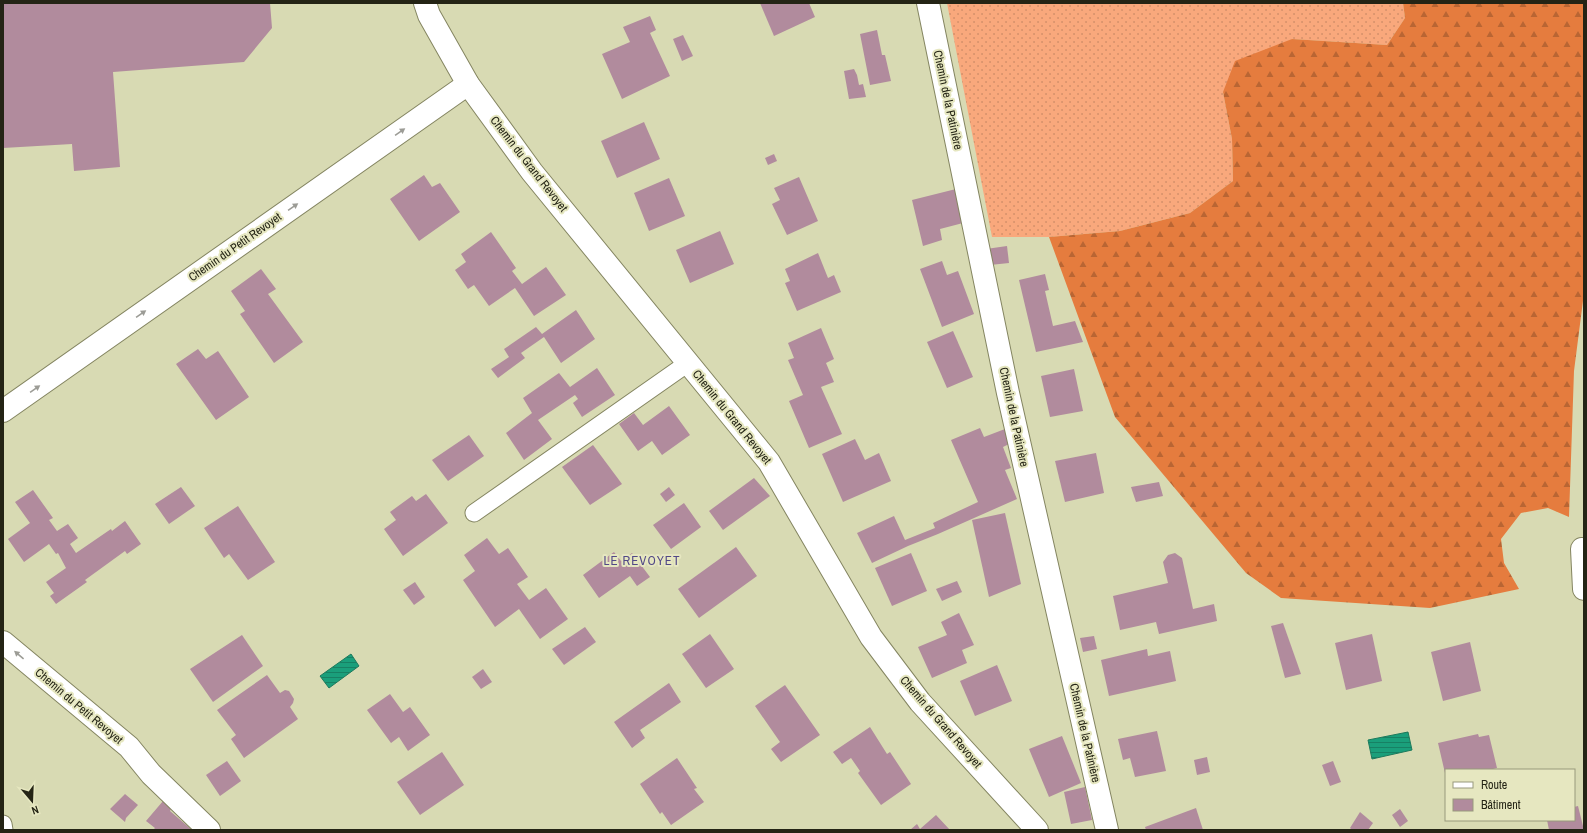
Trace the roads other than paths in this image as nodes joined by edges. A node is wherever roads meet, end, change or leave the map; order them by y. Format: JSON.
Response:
{"nodes":[{"id":1,"x":425,"y":3,"type":"edge"},
{"id":2,"x":928,"y":3,"type":"edge"},
{"id":3,"x":468,"y":84,"type":"junction"},
{"id":4,"x":688,"y":363,"type":"junction"},
{"id":5,"x":3,"y":411,"type":"edge"},
{"id":6,"x":474,"y":513,"type":"dead end"},
{"id":7,"x":1582,"y":549,"type":"dead end"},
{"id":8,"x":1584,"y":589,"type":"edge"},
{"id":9,"x":3,"y":642,"type":"edge"},
{"id":10,"x":3,"y":824,"type":"edge"},
{"id":11,"x":4,"y":830,"type":"edge"},
{"id":12,"x":209,"y":830,"type":"edge"},
{"id":13,"x":1037,"y":830,"type":"edge"},
{"id":14,"x":1107,"y":830,"type":"edge"}],
"edges":[{"from":1,"to":3,"type":"street","name":"Chemin du Grand Revoyet"},
{"from":2,"to":14,"type":"street","name":"Chemin de la Patinière"},
{"from":3,"to":4,"type":"street","name":"Chemin du Grand Revoyet"},
{"from":5,"to":3,"type":"street","name":"Chemin du Petit Revoyet","one_way":true},
{"from":4,"to":6,"type":"lane"},
{"from":4,"to":13,"type":"street","name":"Chemin du Grand Revoyet"},
{"from":7,"to":8,"type":"street"},
{"from":12,"to":9,"type":"street","name":"Chemin du Petit Revoyet","one_way":true},
{"from":10,"to":11,"type":"lane"}]}
